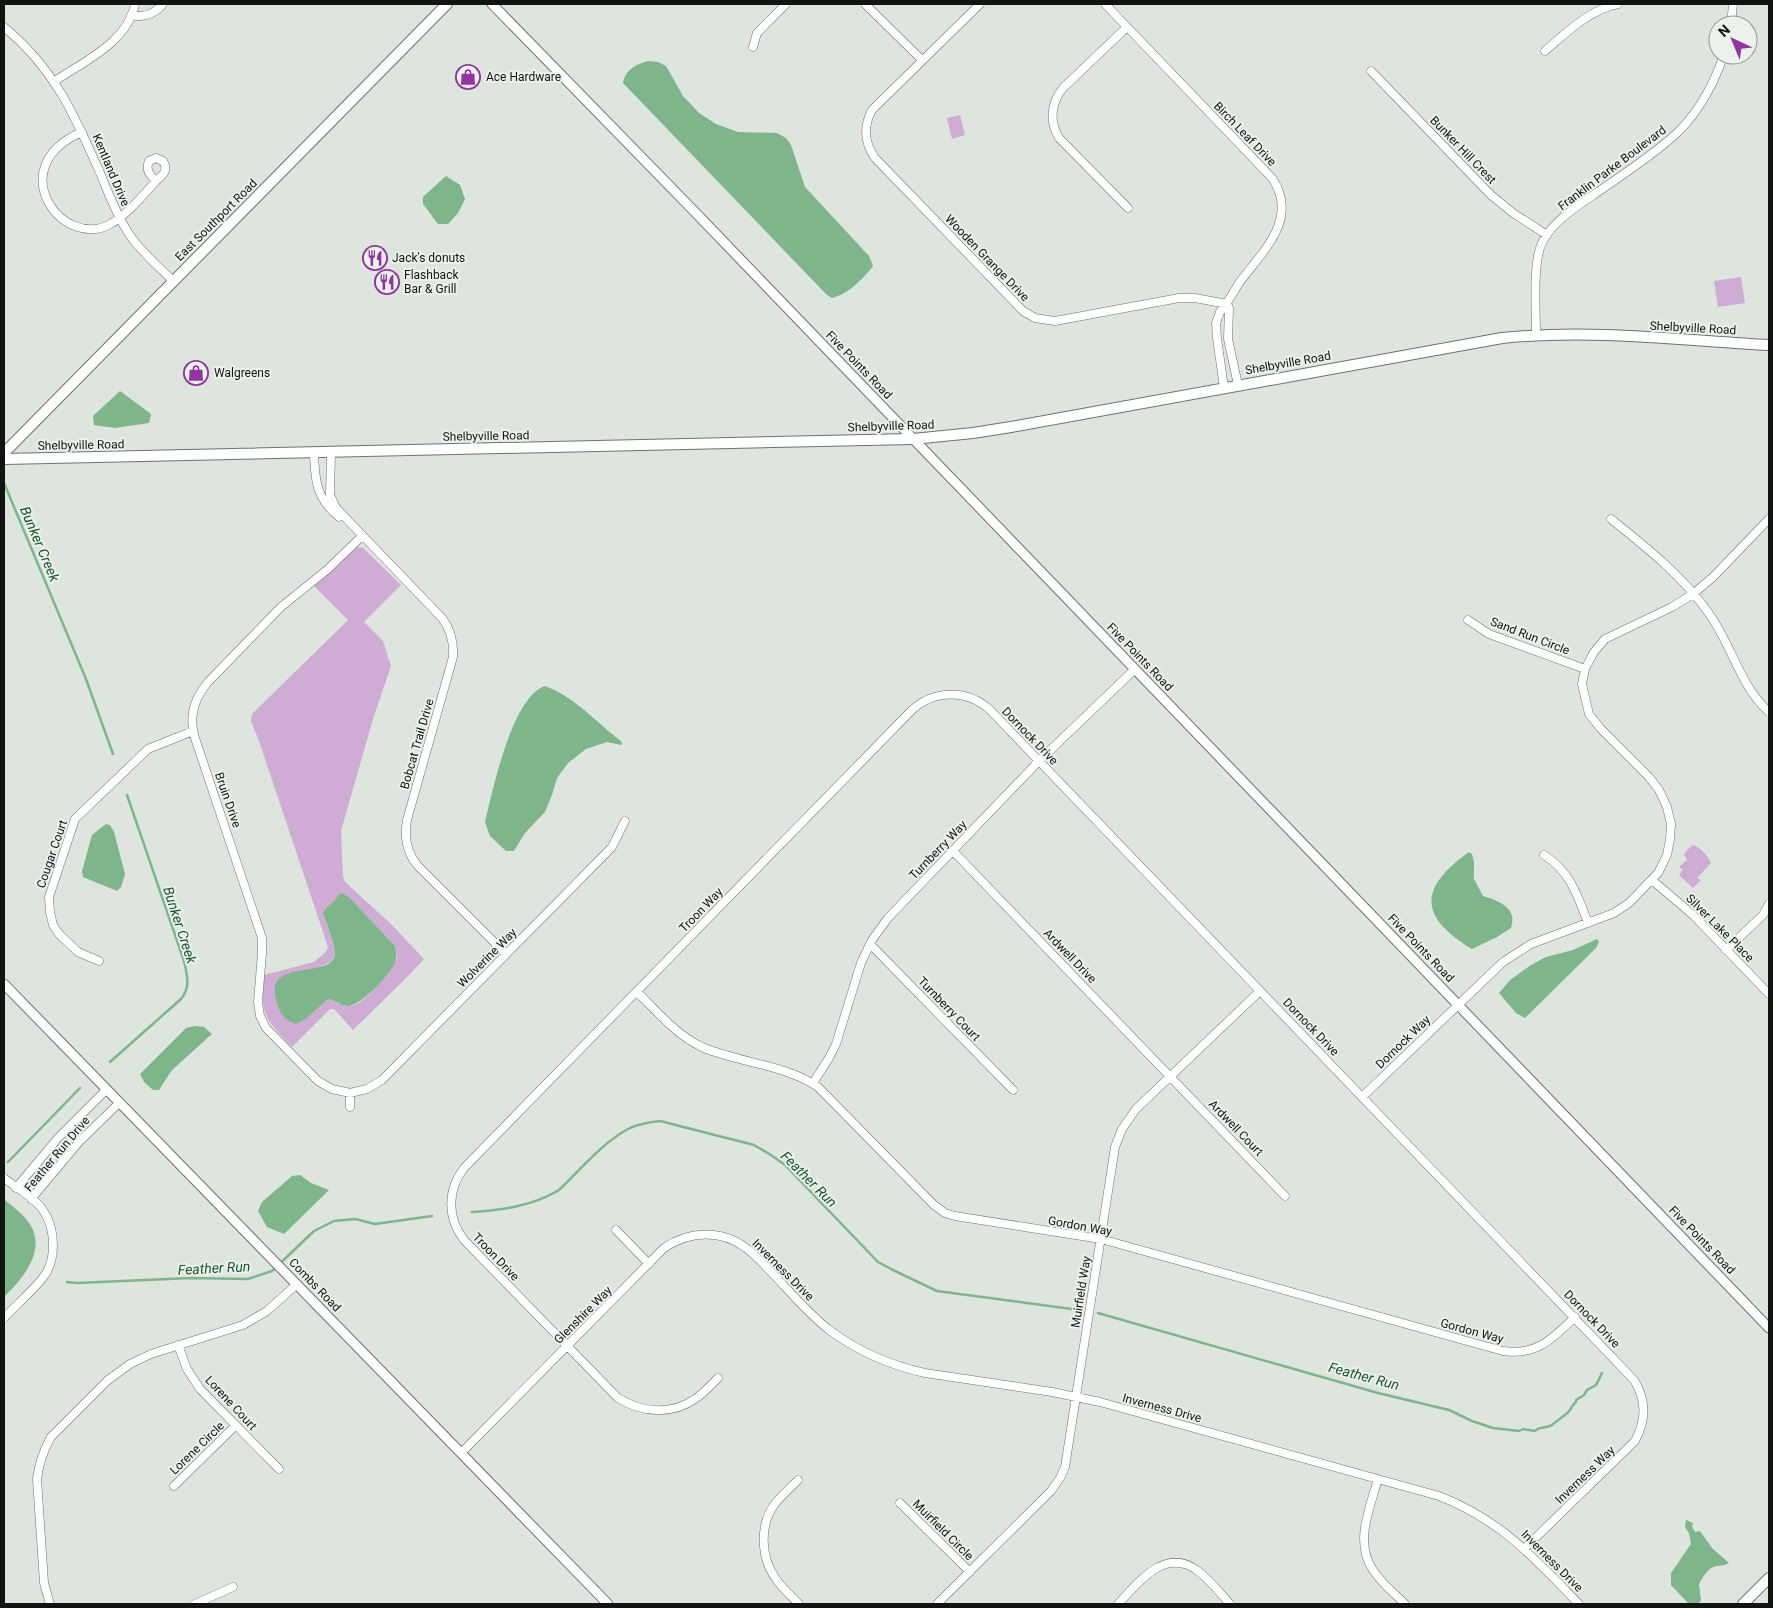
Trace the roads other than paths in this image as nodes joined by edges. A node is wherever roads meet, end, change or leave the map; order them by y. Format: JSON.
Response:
{"nodes":[{"id":1,"x":135,"y":4,"type":"edge"},
{"id":2,"x":163,"y":4,"type":"edge"},
{"id":3,"x":447,"y":4,"type":"edge"},
{"id":4,"x":492,"y":4,"type":"edge"},
{"id":5,"x":786,"y":4,"type":"edge"},
{"id":6,"x":865,"y":4,"type":"edge"},
{"id":7,"x":980,"y":4,"type":"edge"},
{"id":8,"x":1104,"y":4,"type":"edge"},
{"id":9,"x":1618,"y":4,"type":"edge"},
{"id":10,"x":131,"y":15,"type":"junction"},
{"id":11,"x":4,"y":27,"type":"edge"},
{"id":12,"x":1127,"y":27,"type":"junction"},
{"id":13,"x":753,"y":48,"type":"dead end"},
{"id":14,"x":1545,"y":51,"type":"dead end"},
{"id":15,"x":922,"y":60,"type":"junction"},
{"id":16,"x":1720,"y":65,"type":"edge"},
{"id":17,"x":1371,"y":71,"type":"dead end"},
{"id":18,"x":55,"y":81,"type":"junction"},
{"id":19,"x":82,"y":132,"type":"junction"},
{"id":20,"x":156,"y":181,"type":"dead end"},
{"id":21,"x":1128,"y":208,"type":"dead end"},
{"id":22,"x":119,"y":218,"type":"junction"},
{"id":23,"x":1547,"y":235,"type":"junction"},
{"id":24,"x":173,"y":281,"type":"junction"},
{"id":25,"x":1228,"y":306,"type":"junction"},
{"id":26,"x":1536,"y":335,"type":"junction"},
{"id":27,"x":1769,"y":345,"type":"edge"},
{"id":28,"x":1238,"y":385,"type":"junction"},
{"id":29,"x":1224,"y":388,"type":"junction"},
{"id":30,"x":912,"y":439,"type":"junction"},
{"id":31,"x":314,"y":452,"type":"junction"},
{"id":32,"x":331,"y":452,"type":"junction"},
{"id":33,"x":4,"y":453,"type":"edge"},
{"id":34,"x":4,"y":459,"type":"edge"},
{"id":35,"x":1611,"y":519,"type":"dead end"},
{"id":36,"x":1769,"y":519,"type":"edge"},
{"id":37,"x":362,"y":536,"type":"junction"},
{"id":38,"x":1693,"y":594,"type":"junction"},
{"id":39,"x":1468,"y":620,"type":"dead end"},
{"id":40,"x":1585,"y":668,"type":"junction"},
{"id":41,"x":1135,"y":669,"type":"junction"},
{"id":42,"x":936,"y":696,"type":"joint"},
{"id":43,"x":1769,"y":712,"type":"edge"},
{"id":44,"x":193,"y":731,"type":"junction"},
{"id":45,"x":1039,"y":761,"type":"junction"},
{"id":46,"x":625,"y":821,"type":"dead end"},
{"id":47,"x":953,"y":851,"type":"junction"},
{"id":48,"x":1544,"y":855,"type":"dead end"},
{"id":49,"x":1652,"y":880,"type":"junction"},
{"id":50,"x":1769,"y":904,"type":"edge"},
{"id":51,"x":1588,"y":923,"type":"junction"},
{"id":52,"x":870,"y":944,"type":"junction"},
{"id":53,"x":1726,"y":950,"type":"junction"},
{"id":54,"x":506,"y":954,"type":"junction"},
{"id":55,"x":99,"y":961,"type":"dead end"},
{"id":56,"x":4,"y":984,"type":"edge"},
{"id":57,"x":1260,"y":990,"type":"junction"},
{"id":58,"x":637,"y":992,"type":"junction"},
{"id":59,"x":1769,"y":994,"type":"edge"},
{"id":60,"x":1458,"y":1005,"type":"junction"},
{"id":61,"x":1170,"y":1076,"type":"junction"},
{"id":62,"x":813,"y":1084,"type":"junction"},
{"id":63,"x":106,"y":1090,"type":"junction"},
{"id":64,"x":1012,"y":1090,"type":"dead end"},
{"id":65,"x":350,"y":1093,"type":"junction"},
{"id":66,"x":1362,"y":1096,"type":"junction"},
{"id":67,"x":118,"y":1103,"type":"junction"},
{"id":68,"x":350,"y":1107,"type":"dead end"},
{"id":69,"x":485,"y":1146,"type":"joint"},
{"id":70,"x":4,"y":1178,"type":"edge"},
{"id":71,"x":16,"y":1188,"type":"junction"},
{"id":72,"x":1285,"y":1196,"type":"dead end"},
{"id":73,"x":31,"y":1199,"type":"junction"},
{"id":74,"x":616,"y":1230,"type":"dead end"},
{"id":75,"x":1101,"y":1239,"type":"junction"},
{"id":76,"x":739,"y":1243,"type":"joint"},
{"id":77,"x":649,"y":1264,"type":"junction"},
{"id":78,"x":297,"y":1284,"type":"junction"},
{"id":79,"x":1575,"y":1317,"type":"junction"},
{"id":80,"x":4,"y":1318,"type":"edge"},
{"id":81,"x":1769,"y":1328,"type":"edge"},
{"id":82,"x":178,"y":1345,"type":"junction"},
{"id":83,"x":567,"y":1346,"type":"junction"},
{"id":84,"x":718,"y":1378,"type":"dead end"},
{"id":85,"x":1076,"y":1397,"type":"junction"},
{"id":86,"x":1644,"y":1409,"type":"joint"},
{"id":87,"x":235,"y":1426,"type":"junction"},
{"id":88,"x":461,"y":1453,"type":"junction"},
{"id":89,"x":279,"y":1469,"type":"dead end"},
{"id":90,"x":1378,"y":1479,"type":"junction"},
{"id":91,"x":798,"y":1480,"type":"dead end"},
{"id":92,"x":174,"y":1486,"type":"dead end"},
{"id":93,"x":900,"y":1504,"type":"dead end"},
{"id":94,"x":1525,"y":1548,"type":"junction"},
{"id":95,"x":970,"y":1572,"type":"junction"},
{"id":96,"x":1769,"y":1578,"type":"edge"},
{"id":97,"x":233,"y":1587,"type":"dead end"},
{"id":98,"x":50,"y":1604,"type":"edge"},
{"id":99,"x":195,"y":1604,"type":"edge"},
{"id":100,"x":608,"y":1604,"type":"edge"},
{"id":101,"x":800,"y":1604,"type":"edge"},
{"id":102,"x":937,"y":1604,"type":"edge"},
{"id":103,"x":1118,"y":1604,"type":"edge"},
{"id":104,"x":1230,"y":1604,"type":"edge"},
{"id":105,"x":1405,"y":1604,"type":"edge"},
{"id":106,"x":1579,"y":1604,"type":"edge"},
{"id":107,"x":1743,"y":1604,"type":"edge"}],
"edges":[{"from":1,"to":10,"type":"street"},
{"from":2,"to":10,"type":"street"},
{"from":3,"to":24,"type":"main road","name":"East Southport Road"},
{"from":4,"to":30,"type":"street","name":"Five Points Road"},
{"from":5,"to":13,"type":"street"},
{"from":6,"to":15,"type":"street"},
{"from":7,"to":15,"type":"street"},
{"from":8,"to":12,"type":"street","name":"Birch Leaf Drive"},
{"from":9,"to":14,"type":"street"},
{"from":10,"to":18,"type":"street"},
{"from":11,"to":18,"type":"street","name":"Kentland Drive"},
{"from":12,"to":21,"type":"street"},
{"from":12,"to":25,"type":"street","name":"Birch Leaf Drive"},
{"from":15,"to":25,"type":"street","name":"Wooden Grange Drive"},
{"from":16,"to":23,"type":"street","name":"Franklin Parke Boulevard"},
{"from":17,"to":23,"type":"street","name":"Bunker Hill Crest"},
{"from":18,"to":19,"type":"street","name":"Kentland Drive"},
{"from":19,"to":22,"type":"street","name":"Kentland Drive"},
{"from":19,"to":22,"type":"street","name":"Kentland Drive"},
{"from":20,"to":22,"type":"street"},
{"from":22,"to":24,"type":"street","name":"Kentland Drive"},
{"from":23,"to":26,"type":"street","name":"Franklin Parke Boulevard"},
{"from":24,"to":33,"type":"main road","name":"East Southport Road"},
{"from":25,"to":28,"type":"street","name":"Birch Leaf Drive"},
{"from":25,"to":29,"type":"street","name":"Birch Leaf Drive"},
{"from":26,"to":27,"type":"main road","name":"Shelbyville Road"},
{"from":26,"to":28,"type":"main road","name":"Shelbyville Road"},
{"from":28,"to":29,"type":"main road","name":"Shelbyville Road"},
{"from":29,"to":30,"type":"main road","name":"Shelbyville Road"},
{"from":30,"to":32,"type":"main road","name":"Shelbyville Road"},
{"from":30,"to":41,"type":"street","name":"Five Points Road"},
{"from":31,"to":32,"type":"main road","name":"Shelbyville Road"},
{"from":31,"to":34,"type":"main road","name":"Shelbyville Road"},
{"from":31,"to":37,"type":"street","name":"Bobcat Trail Drive"},
{"from":32,"to":37,"type":"street","name":"Bobcat Trail Drive"},
{"from":35,"to":38,"type":"street"},
{"from":36,"to":38,"type":"street"},
{"from":37,"to":44,"type":"street","name":"Bruin Drive"},
{"from":37,"to":54,"type":"street","name":"Bobcat Trail Drive"},
{"from":38,"to":40,"type":"street"},
{"from":38,"to":43,"type":"street"},
{"from":39,"to":40,"type":"street","name":"Sand Run Circle"},
{"from":40,"to":49,"type":"street","name":"Dornock Way"},
{"from":41,"to":45,"type":"street","name":"Turnberry Way"},
{"from":41,"to":60,"type":"street","name":"Five Points Road"},
{"from":42,"to":45,"type":"street","name":"Dornock Drive"},
{"from":42,"to":58,"type":"street","name":"Troon Way"},
{"from":44,"to":55,"type":"street","name":"Cougar Court"},
{"from":44,"to":65,"type":"street","name":"Bruin Drive"},
{"from":45,"to":47,"type":"street","name":"Turnberry Way"},
{"from":45,"to":57,"type":"street","name":"Dornock Drive"},
{"from":46,"to":54,"type":"street","name":"Wolverine Way"},
{"from":47,"to":52,"type":"street","name":"Turnberry Way"},
{"from":47,"to":61,"type":"street","name":"Ardwell Drive"},
{"from":48,"to":51,"type":"street"},
{"from":49,"to":51,"type":"street","name":"Dornock Way"},
{"from":49,"to":53,"type":"street","name":"Silver Lake Place"},
{"from":50,"to":53,"type":"street"},
{"from":51,"to":60,"type":"street","name":"Dornock Way"},
{"from":52,"to":62,"type":"street","name":"Turnberry Way"},
{"from":52,"to":64,"type":"street","name":"Turnberry Court"},
{"from":53,"to":59,"type":"street","name":"Silver Lake Place"},
{"from":54,"to":65,"type":"street","name":"Wolverine Way"},
{"from":56,"to":63,"type":"street","name":"Combs Road"},
{"from":57,"to":61,"type":"street","name":"Muirfield Way"},
{"from":57,"to":66,"type":"street","name":"Dornock Drive"},
{"from":58,"to":62,"type":"street","name":"Gordon Way"},
{"from":58,"to":69,"type":"street","name":"Troon Way"},
{"from":60,"to":66,"type":"street","name":"Dornock Way"},
{"from":60,"to":81,"type":"street","name":"Five Points Road"},
{"from":61,"to":72,"type":"street","name":"Ardwell Court"},
{"from":61,"to":75,"type":"street","name":"Muirfield Way"},
{"from":62,"to":75,"type":"street","name":"Gordon Way"},
{"from":63,"to":67,"type":"street","name":"Combs Road"},
{"from":63,"to":71,"type":"street","name":"Feather Run Drive"},
{"from":65,"to":68,"type":"street"},
{"from":66,"to":79,"type":"street","name":"Dornock Drive"},
{"from":67,"to":73,"type":"street","name":"Feather Run Drive"},
{"from":67,"to":78,"type":"street","name":"Combs Road"},
{"from":69,"to":83,"type":"street","name":"Troon Drive"},
{"from":70,"to":71,"type":"street"},
{"from":71,"to":73,"type":"street"},
{"from":73,"to":80,"type":"street","name":"Feather Run Drive"},
{"from":74,"to":77,"type":"street"},
{"from":75,"to":79,"type":"street","name":"Gordon Way"},
{"from":75,"to":85,"type":"street","name":"Muirfield Way"},
{"from":76,"to":77,"type":"street","name":"Glenshire Way"},
{"from":76,"to":85,"type":"street","name":"Inverness Drive"},
{"from":77,"to":83,"type":"street","name":"Glenshire Way"},
{"from":78,"to":82,"type":"street"},
{"from":78,"to":88,"type":"street","name":"Combs Road"},
{"from":79,"to":86,"type":"street","name":"Dornock Drive"},
{"from":82,"to":87,"type":"street","name":"Lorene Court"},
{"from":82,"to":98,"type":"street"},
{"from":83,"to":84,"type":"street","name":"Troon Drive"},
{"from":83,"to":88,"type":"street","name":"Glenshire Way"},
{"from":85,"to":90,"type":"street","name":"Inverness Drive"},
{"from":85,"to":95,"type":"street","name":"Muirfield Way"},
{"from":86,"to":94,"type":"street","name":"Inverness Way"},
{"from":87,"to":89,"type":"street","name":"Lorene Court"},
{"from":87,"to":92,"type":"street","name":"Lorene Circle"},
{"from":88,"to":100,"type":"street","name":"Combs Road"},
{"from":90,"to":94,"type":"street","name":"Inverness Drive"},
{"from":90,"to":105,"type":"street"},
{"from":91,"to":101,"type":"street"},
{"from":93,"to":95,"type":"street","name":"Muirfield Circle"},
{"from":94,"to":106,"type":"street","name":"Inverness Drive"},
{"from":95,"to":102,"type":"street","name":"Muirfield Way"},
{"from":96,"to":107,"type":"main road"},
{"from":97,"to":99,"type":"street"},
{"from":103,"to":104,"type":"street"}]}
